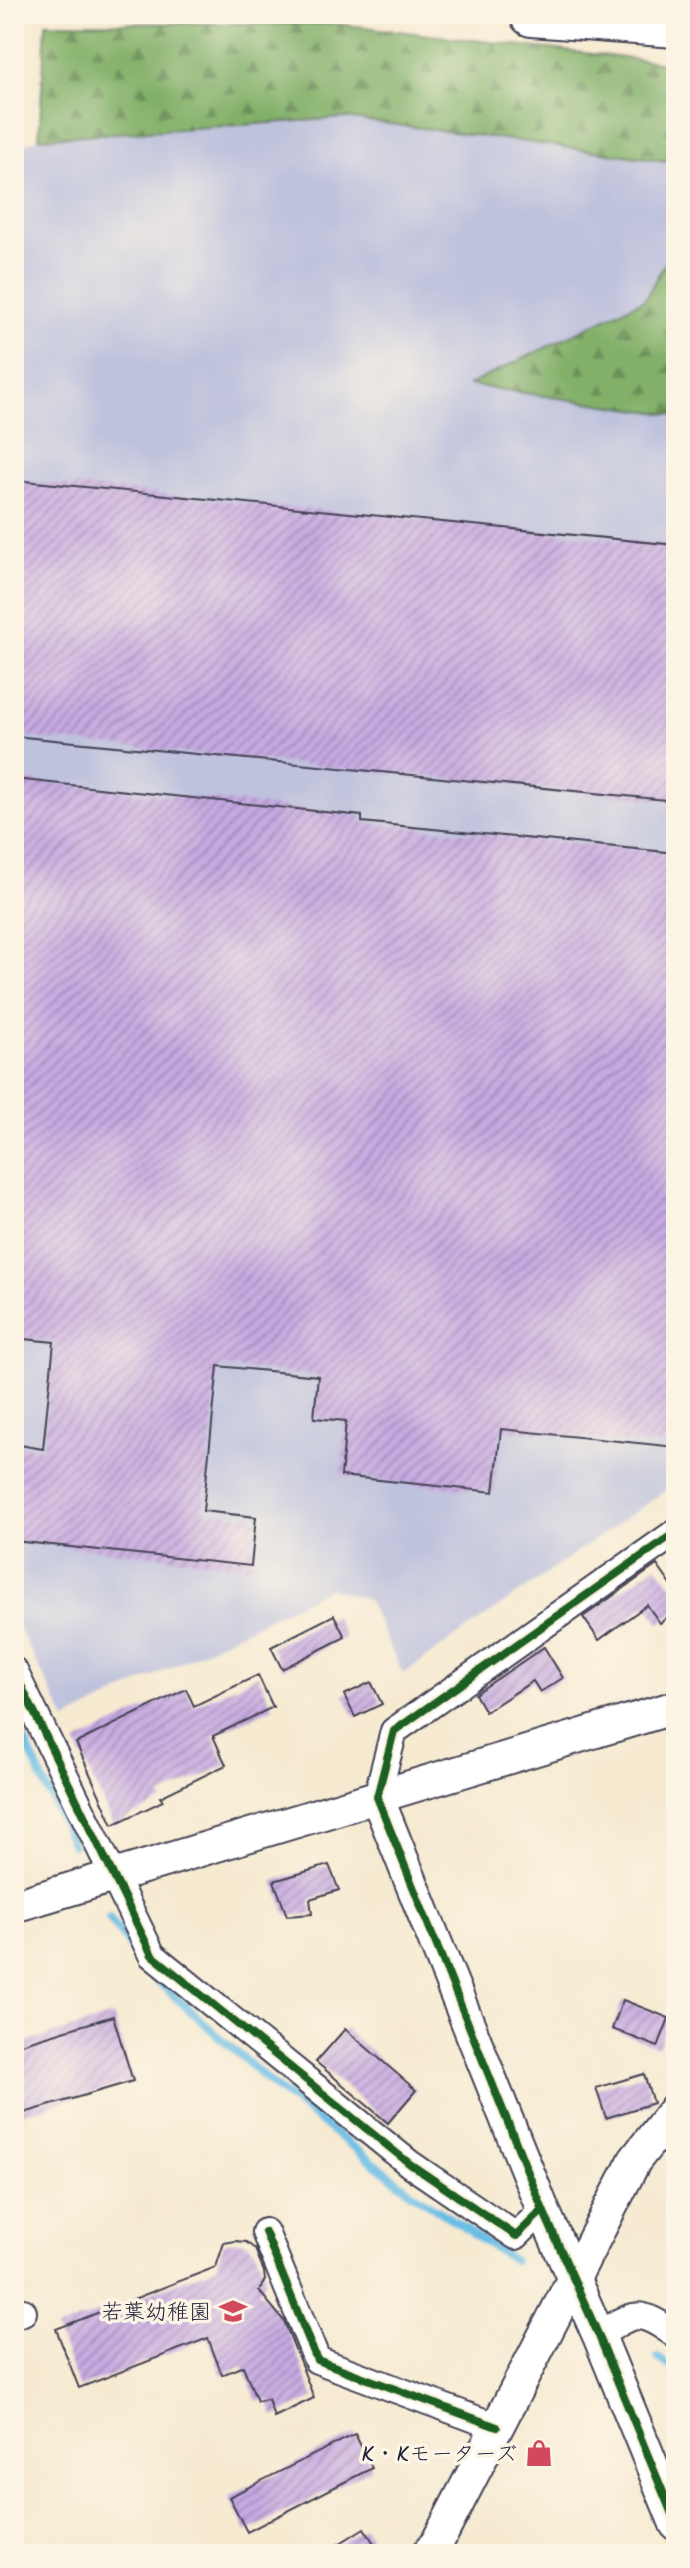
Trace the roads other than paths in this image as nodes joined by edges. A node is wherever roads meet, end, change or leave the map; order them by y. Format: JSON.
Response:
{"nodes":[{"id":1,"x":532,"y":14,"type":"edge"},
{"id":2,"x":676,"y":25,"type":"edge"},
{"id":3,"x":676,"y":1532,"type":"edge"},
{"id":4,"x":14,"y":1671,"type":"edge"},
{"id":5,"x":676,"y":1707,"type":"edge"},
{"id":6,"x":377,"y":1797,"type":"junction"},
{"id":7,"x":112,"y":1877,"type":"junction"},
{"id":8,"x":14,"y":1906,"type":"edge"},
{"id":9,"x":676,"y":2108,"type":"edge"},
{"id":10,"x":543,"y":2210,"type":"junction"},
{"id":11,"x":265,"y":2232,"type":"dead end"},
{"id":12,"x":574,"y":2278,"type":"junction"},
{"id":13,"x":676,"y":2335,"type":"edge"},
{"id":14,"x":599,"y":2336,"type":"junction"},
{"id":15,"x":497,"y":2427,"type":"junction"},
{"id":16,"x":676,"y":2524,"type":"edge"},
{"id":17,"x":428,"y":2554,"type":"edge"}],
"edges":[{"from":1,"to":2,"type":"highway"},
{"from":3,"to":6,"type":"street"},
{"from":4,"to":7,"type":"street"},
{"from":5,"to":6,"type":"street"},
{"from":6,"to":7,"type":"street"},
{"from":6,"to":10,"type":"street"},
{"from":7,"to":8,"type":"street"},
{"from":7,"to":10,"type":"street"},
{"from":9,"to":12,"type":"street"},
{"from":10,"to":12,"type":"street"},
{"from":11,"to":15,"type":"street"},
{"from":12,"to":14,"type":"street"},
{"from":12,"to":15,"type":"street"},
{"from":13,"to":14,"type":"street"},
{"from":14,"to":16,"type":"street"},
{"from":15,"to":17,"type":"street"}]}
